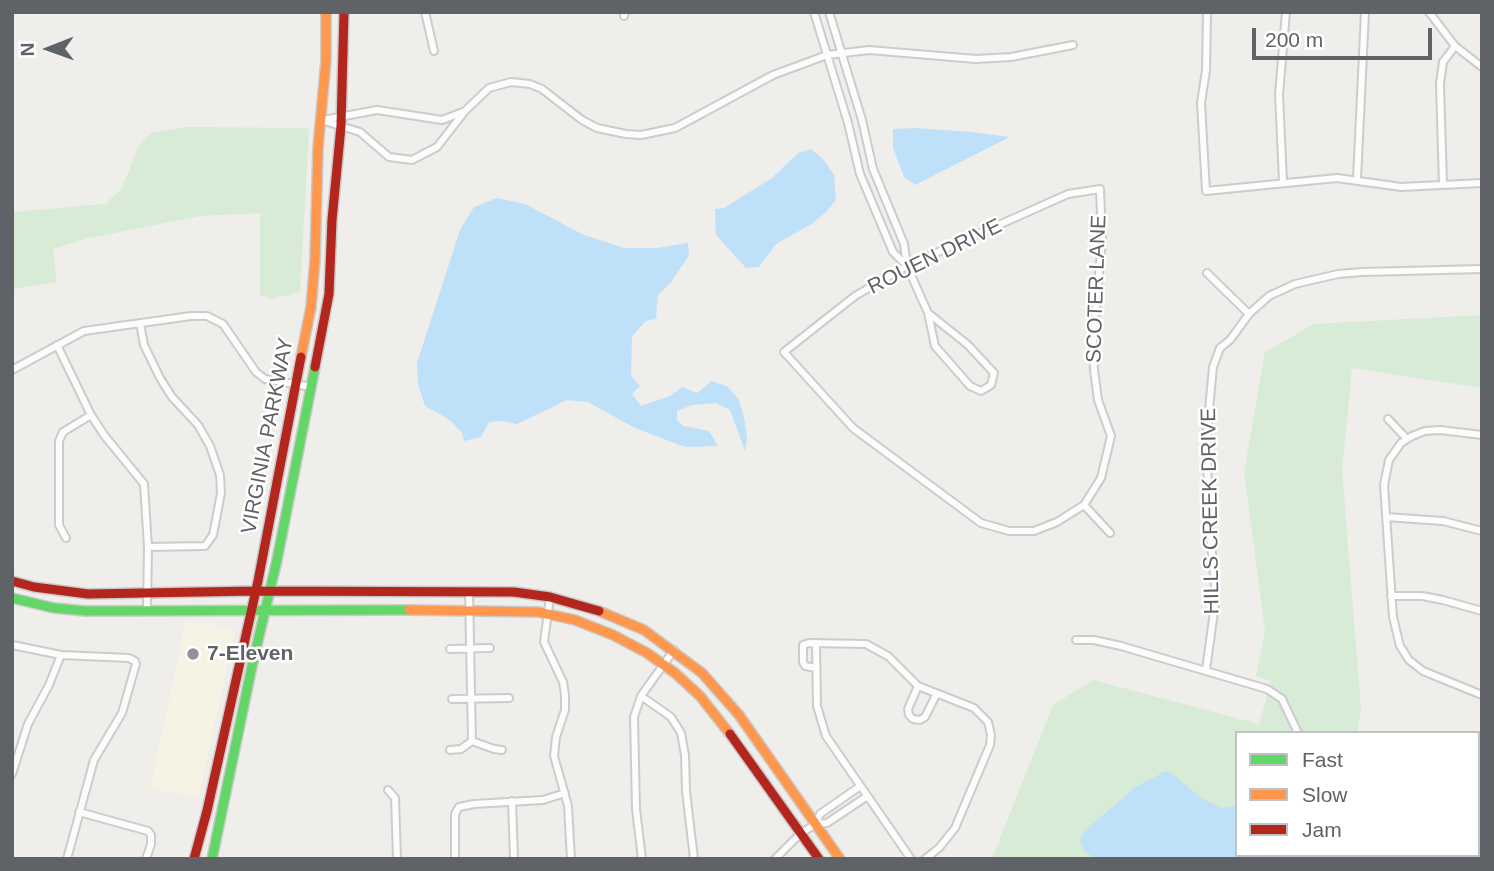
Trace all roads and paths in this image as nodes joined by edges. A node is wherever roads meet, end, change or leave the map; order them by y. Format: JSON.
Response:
{"nodes":[{"id":1,"x":327,"y":12,"type":"edge"},
{"id":2,"x":344,"y":12,"type":"edge"},
{"id":3,"x":425,"y":12,"type":"edge"},
{"id":4,"x":814,"y":12,"type":"edge"},
{"id":5,"x":828,"y":12,"type":"edge"},
{"id":6,"x":1207,"y":12,"type":"edge"},
{"id":7,"x":1286,"y":12,"type":"edge"},
{"id":8,"x":1364,"y":12,"type":"edge"},
{"id":9,"x":1429,"y":12,"type":"edge"},
{"id":10,"x":1073,"y":45,"type":"dead end"},
{"id":11,"x":1455,"y":46,"type":"junction"},
{"id":12,"x":434,"y":51,"type":"dead end"},
{"id":13,"x":841,"y":53,"type":"junction"},
{"id":14,"x":827,"y":55,"type":"junction"},
{"id":15,"x":1482,"y":68,"type":"edge"},
{"id":16,"x":465,"y":111,"type":"junction"},
{"id":17,"x":341,"y":115,"type":"junction"},
{"id":18,"x":321,"y":120,"type":"junction"},
{"id":19,"x":434,"y":120,"type":"junction"},
{"id":20,"x":341,"y":126,"type":"junction"},
{"id":21,"x":440,"y":142,"type":"junction"},
{"id":22,"x":1357,"y":179,"type":"junction"},
{"id":23,"x":1283,"y":182,"type":"junction"},
{"id":24,"x":1482,"y":183,"type":"edge"},
{"id":25,"x":1443,"y":184,"type":"junction"},
{"id":26,"x":1100,"y":189,"type":"joint"},
{"id":27,"x":907,"y":266,"type":"junction"},
{"id":28,"x":1482,"y":269,"type":"edge"},
{"id":29,"x":1207,"y":273,"type":"dead end"},
{"id":30,"x":928,"y":313,"type":"junction"},
{"id":31,"x":1250,"y":314,"type":"junction"},
{"id":32,"x":140,"y":323,"type":"junction"},
{"id":33,"x":57,"y":345,"type":"junction"},
{"id":34,"x":12,"y":370,"type":"edge"},
{"id":35,"x":296,"y":384,"type":"junction"},
{"id":36,"x":312,"y":387,"type":"junction"},
{"id":37,"x":91,"y":415,"type":"junction"},
{"id":38,"x":1388,"y":419,"type":"dead end"},
{"id":39,"x":1482,"y":435,"type":"edge"},
{"id":40,"x":1407,"y":439,"type":"junction"},
{"id":41,"x":1084,"y":505,"type":"junction"},
{"id":42,"x":1386,"y":517,"type":"junction"},
{"id":43,"x":1482,"y":531,"type":"edge"},
{"id":44,"x":1110,"y":533,"type":"dead end"},
{"id":45,"x":66,"y":538,"type":"dead end"},
{"id":46,"x":148,"y":547,"type":"junction"},
{"id":47,"x":12,"y":581,"type":"edge"},
{"id":48,"x":255,"y":591,"type":"junction"},
{"id":49,"x":270,"y":591,"type":"junction"},
{"id":50,"x":469,"y":592,"type":"junction"},
{"id":51,"x":147,"y":593,"type":"junction"},
{"id":52,"x":1391,"y":596,"type":"junction"},
{"id":53,"x":550,"y":597,"type":"junction"},
{"id":54,"x":12,"y":598,"type":"edge"},
{"id":55,"x":147,"y":609,"type":"junction"},
{"id":56,"x":251,"y":609,"type":"junction"},
{"id":57,"x":265,"y":609,"type":"junction"},
{"id":58,"x":469,"y":611,"type":"junction"},
{"id":59,"x":1482,"y":611,"type":"edge"},
{"id":60,"x":547,"y":614,"type":"junction"},
{"id":61,"x":1076,"y":640,"type":"dead end"},
{"id":62,"x":816,"y":643,"type":"junction"},
{"id":63,"x":12,"y":645,"type":"edge"},
{"id":64,"x":490,"y":648,"type":"dead end"},
{"id":65,"x":450,"y":649,"type":"dead end"},
{"id":66,"x":470,"y":649,"type":"junction"},
{"id":67,"x":674,"y":650,"type":"junction"},
{"id":68,"x":61,"y":655,"type":"junction"},
{"id":69,"x":1409,"y":660,"type":"junction"},
{"id":70,"x":664,"y":665,"type":"junction"},
{"id":71,"x":1402,"y":666,"type":"dead end"},
{"id":72,"x":817,"y":668,"type":"junction"},
{"id":73,"x":1206,"y":670,"type":"junction"},
{"id":74,"x":918,"y":686,"type":"junction"},
{"id":75,"x":936,"y":695,"type":"junction"},
{"id":76,"x":1482,"y":695,"type":"edge"},
{"id":77,"x":641,"y":696,"type":"junction"},
{"id":78,"x":509,"y":698,"type":"dead end"},
{"id":79,"x":452,"y":699,"type":"dead end"},
{"id":80,"x":470,"y":699,"type":"junction"},
{"id":81,"x":1297,"y":731,"type":"edge"},
{"id":82,"x":472,"y":741,"type":"junction"},
{"id":83,"x":450,"y":750,"type":"dead end"},
{"id":84,"x":502,"y":750,"type":"dead end"},
{"id":85,"x":216,"y":768,"type":"junction"},
{"id":86,"x":231,"y":772,"type":"junction"},
{"id":87,"x":12,"y":774,"type":"edge"},
{"id":88,"x":859,"y":787,"type":"junction"},
{"id":89,"x":388,"y":790,"type":"dead end"},
{"id":90,"x":565,"y":793,"type":"junction"},
{"id":91,"x":866,"y":797,"type":"junction"},
{"id":92,"x":512,"y":801,"type":"junction"},
{"id":93,"x":79,"y":812,"type":"junction"},
{"id":94,"x":816,"y":824,"type":"junction"},
{"id":95,"x":801,"y":832,"type":"junction"},
{"id":96,"x":67,"y":859,"type":"edge"},
{"id":97,"x":146,"y":859,"type":"edge"},
{"id":98,"x":194,"y":859,"type":"edge"},
{"id":99,"x":212,"y":859,"type":"edge"},
{"id":100,"x":397,"y":859,"type":"edge"},
{"id":101,"x":455,"y":859,"type":"edge"},
{"id":102,"x":514,"y":859,"type":"edge"},
{"id":103,"x":571,"y":859,"type":"edge"},
{"id":104,"x":642,"y":859,"type":"edge"},
{"id":105,"x":694,"y":859,"type":"edge"},
{"id":106,"x":775,"y":859,"type":"edge"},
{"id":107,"x":818,"y":859,"type":"edge"},
{"id":108,"x":840,"y":859,"type":"edge"},
{"id":109,"x":911,"y":859,"type":"edge"},
{"id":110,"x":925,"y":859,"type":"edge"}],
"edges":[{"from":1,"to":18,"type":"main road","name":"VIRGINIA PARKWAY"},
{"from":2,"to":17,"type":"main road","name":"VIRGINIA PARKWAY"},
{"from":3,"to":12,"type":"street"},
{"from":4,"to":14,"type":"street"},
{"from":5,"to":13,"type":"street"},
{"from":6,"to":23,"type":"street"},
{"from":7,"to":23,"type":"street"},
{"from":8,"to":22,"type":"street"},
{"from":9,"to":11,"type":"street"},
{"from":10,"to":13,"type":"street"},
{"from":11,"to":15,"type":"street"},
{"from":11,"to":25,"type":"street"},
{"from":13,"to":14,"type":"street"},
{"from":13,"to":27,"type":"street"},
{"from":14,"to":16,"type":"street"},
{"from":14,"to":27,"type":"street"},
{"from":16,"to":19,"type":"street"},
{"from":16,"to":21,"type":"street"},
{"from":17,"to":18,"type":"street"},
{"from":17,"to":19,"type":"street"},
{"from":17,"to":20,"type":"main road","name":"VIRGINIA PARKWAY"},
{"from":18,"to":20,"type":"street"},
{"from":18,"to":35,"type":"main road","name":"VIRGINIA PARKWAY"},
{"from":19,"to":21,"type":"street"},
{"from":20,"to":21,"type":"street"},
{"from":20,"to":36,"type":"main road","name":"VIRGINIA PARKWAY"},
{"from":22,"to":23,"type":"street"},
{"from":22,"to":25,"type":"street"},
{"from":24,"to":25,"type":"street"},
{"from":26,"to":27,"type":"street","name":"ROUEN DRIVE"},
{"from":26,"to":41,"type":"street","name":"SCOTER LANE"},
{"from":27,"to":30,"type":"street"},
{"from":27,"to":41,"type":"street","name":"ROUEN DRIVE"},
{"from":28,"to":31,"type":"street","name":"HILLS CREEK DRIVE"},
{"from":29,"to":31,"type":"street"},
{"from":30,"to":30,"type":"street"},
{"from":31,"to":73,"type":"street","name":"HILLS CREEK DRIVE"},
{"from":32,"to":33,"type":"street"},
{"from":32,"to":35,"type":"street"},
{"from":32,"to":46,"type":"street"},
{"from":33,"to":34,"type":"street"},
{"from":33,"to":37,"type":"street"},
{"from":35,"to":36,"type":"street"},
{"from":35,"to":48,"type":"main road","name":"VIRGINIA PARKWAY"},
{"from":36,"to":49,"type":"main road","name":"VIRGINIA PARKWAY"},
{"from":37,"to":45,"type":"street"},
{"from":37,"to":46,"type":"street"},
{"from":38,"to":40,"type":"street"},
{"from":39,"to":40,"type":"street"},
{"from":40,"to":42,"type":"street"},
{"from":41,"to":44,"type":"street"},
{"from":42,"to":43,"type":"street"},
{"from":42,"to":52,"type":"street"},
{"from":46,"to":51,"type":"street"},
{"from":47,"to":51,"type":"main road"},
{"from":48,"to":49,"type":"main road"},
{"from":48,"to":51,"type":"main road"},
{"from":48,"to":56,"type":"main road","name":"VIRGINIA PARKWAY"},
{"from":49,"to":50,"type":"main road"},
{"from":49,"to":57,"type":"main road","name":"VIRGINIA PARKWAY"},
{"from":50,"to":53,"type":"main road"},
{"from":50,"to":58,"type":"street"},
{"from":51,"to":55,"type":"street"},
{"from":52,"to":59,"type":"street"},
{"from":52,"to":69,"type":"street"},
{"from":53,"to":60,"type":"street"},
{"from":53,"to":67,"type":"main road"},
{"from":54,"to":55,"type":"main road"},
{"from":55,"to":56,"type":"main road"},
{"from":56,"to":57,"type":"main road"},
{"from":56,"to":85,"type":"main road","name":"VIRGINIA PARKWAY"},
{"from":57,"to":58,"type":"main road"},
{"from":57,"to":86,"type":"main road","name":"VIRGINIA PARKWAY"},
{"from":58,"to":60,"type":"main road"},
{"from":58,"to":66,"type":"street"},
{"from":60,"to":70,"type":"main road"},
{"from":60,"to":90,"type":"street"},
{"from":61,"to":73,"type":"street"},
{"from":62,"to":72,"type":"street"},
{"from":62,"to":72,"type":"street"},
{"from":62,"to":74,"type":"street"},
{"from":63,"to":68,"type":"street"},
{"from":64,"to":66,"type":"street"},
{"from":65,"to":66,"type":"street"},
{"from":66,"to":80,"type":"street"},
{"from":67,"to":70,"type":"street"},
{"from":67,"to":94,"type":"main road"},
{"from":68,"to":87,"type":"street"},
{"from":68,"to":93,"type":"street"},
{"from":69,"to":71,"type":"street"},
{"from":69,"to":76,"type":"street"},
{"from":70,"to":77,"type":"street"},
{"from":70,"to":95,"type":"main road"},
{"from":72,"to":88,"type":"street"},
{"from":73,"to":81,"type":"street"},
{"from":74,"to":75,"type":"street"},
{"from":74,"to":75,"type":"street"},
{"from":75,"to":110,"type":"street"},
{"from":77,"to":104,"type":"street"},
{"from":77,"to":105,"type":"street"},
{"from":78,"to":80,"type":"street"},
{"from":79,"to":80,"type":"street"},
{"from":80,"to":82,"type":"street"},
{"from":82,"to":83,"type":"street"},
{"from":82,"to":84,"type":"street"},
{"from":85,"to":86,"type":"main road"},
{"from":85,"to":98,"type":"main road","name":"VIRGINIA PARKWAY"},
{"from":86,"to":99,"type":"main road","name":"VIRGINIA PARKWAY"},
{"from":88,"to":91,"type":"street"},
{"from":88,"to":94,"type":"street"},
{"from":89,"to":100,"type":"street"},
{"from":90,"to":92,"type":"street"},
{"from":90,"to":103,"type":"street"},
{"from":91,"to":94,"type":"street"},
{"from":91,"to":109,"type":"street"},
{"from":92,"to":101,"type":"street"},
{"from":92,"to":102,"type":"street"},
{"from":93,"to":96,"type":"street"},
{"from":93,"to":97,"type":"street"},
{"from":94,"to":95,"type":"street"},
{"from":94,"to":108,"type":"main road"},
{"from":95,"to":106,"type":"street"},
{"from":95,"to":107,"type":"main road"}]}
